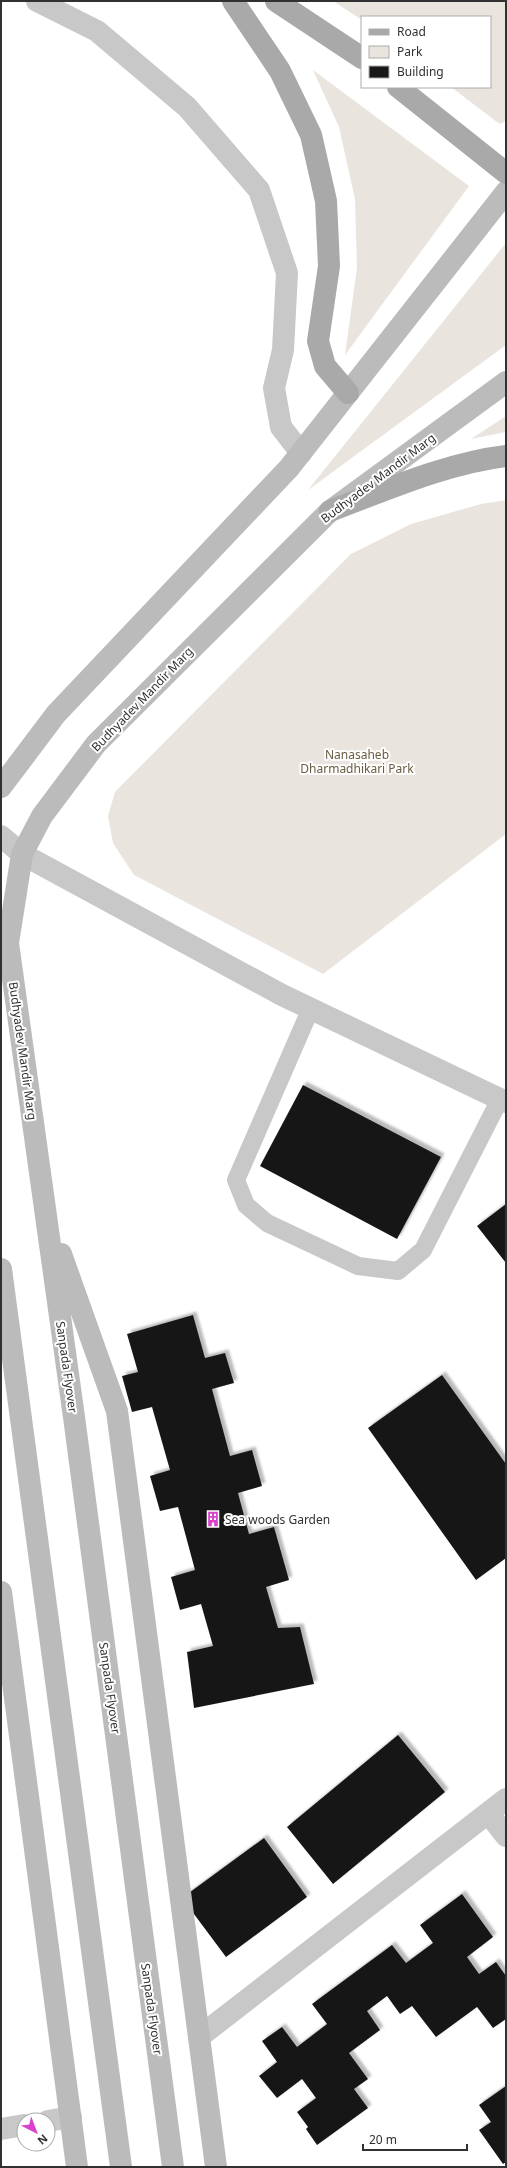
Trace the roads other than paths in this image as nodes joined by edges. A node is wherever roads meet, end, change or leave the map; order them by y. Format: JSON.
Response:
{"nodes":[{"id":1,"x":36,"y":1,"type":"edge"},
{"id":2,"x":233,"y":1,"type":"edge"},
{"id":3,"x":276,"y":1,"type":"edge"},
{"id":4,"x":361,"y":57,"type":"edge"},
{"id":5,"x":399,"y":88,"type":"edge"},
{"id":6,"x":506,"y":173,"type":"edge"},
{"id":7,"x":506,"y":192,"type":"edge"},
{"id":8,"x":506,"y":382,"type":"edge"},
{"id":9,"x":348,"y":393,"type":"junction"},
{"id":10,"x":301,"y":453,"type":"junction"},
{"id":11,"x":506,"y":456,"type":"edge"},
{"id":12,"x":330,"y":511,"type":"junction"},
{"id":13,"x":1,"y":787,"type":"edge"},
{"id":14,"x":1,"y":836,"type":"edge"},
{"id":15,"x":1,"y":853,"type":"edge"},
{"id":16,"x":22,"y":854,"type":"junction"},
{"id":17,"x":311,"y":1008,"type":"junction"},
{"id":18,"x":503,"y":1101,"type":"edge"},
{"id":19,"x":45,"y":1210,"type":"junction"},
{"id":20,"x":1,"y":1270,"type":"edge"},
{"id":21,"x":1,"y":1592,"type":"edge"},
{"id":22,"x":506,"y":1799,"type":"edge"},
{"id":23,"x":488,"y":1813,"type":"junction"},
{"id":24,"x":506,"y":1836,"type":"edge"},
{"id":25,"x":199,"y":2037,"type":"junction"},
{"id":26,"x":71,"y":2117,"type":"junction"},
{"id":27,"x":56,"y":2120,"type":"edge"},
{"id":28,"x":16,"y":2126,"type":"edge"},
{"id":29,"x":1,"y":2129,"type":"edge"},
{"id":30,"x":77,"y":2167,"type":"edge"},
{"id":31,"x":121,"y":2167,"type":"edge"},
{"id":32,"x":173,"y":2167,"type":"edge"},
{"id":33,"x":216,"y":2167,"type":"edge"}],
"edges":[{"from":1,"to":10,"type":"street"},
{"from":2,"to":9,"type":"main road"},
{"from":3,"to":4,"type":"main road"},
{"from":5,"to":6,"type":"main road"},
{"from":7,"to":9,"type":"main road"},
{"from":8,"to":12,"type":"main road","name":"Budhyadev Mandir Marg"},
{"from":9,"to":10,"type":"main road"},
{"from":10,"to":13,"type":"main road"},
{"from":11,"to":12,"type":"main road"},
{"from":12,"to":16,"type":"main road","name":"Budhyadev Mandir Marg"},
{"from":14,"to":16,"type":"street"},
{"from":15,"to":16,"type":"street"},
{"from":16,"to":17,"type":"street"},
{"from":16,"to":19,"type":"main road","name":"Budhyadev Mandir Marg"},
{"from":17,"to":18,"type":"street"},
{"from":17,"to":18,"type":"lane"},
{"from":19,"to":25,"type":"main road"},
{"from":19,"to":32,"type":"main road","name":"Sanpada Flyover"},
{"from":20,"to":31,"type":"main road"},
{"from":21,"to":26,"type":"main road"},
{"from":22,"to":23,"type":"street"},
{"from":23,"to":24,"type":"street"},
{"from":23,"to":25,"type":"street"},
{"from":25,"to":33,"type":"main road"},
{"from":26,"to":27,"type":"street"},
{"from":26,"to":30,"type":"main road"},
{"from":28,"to":29,"type":"street"}]}
